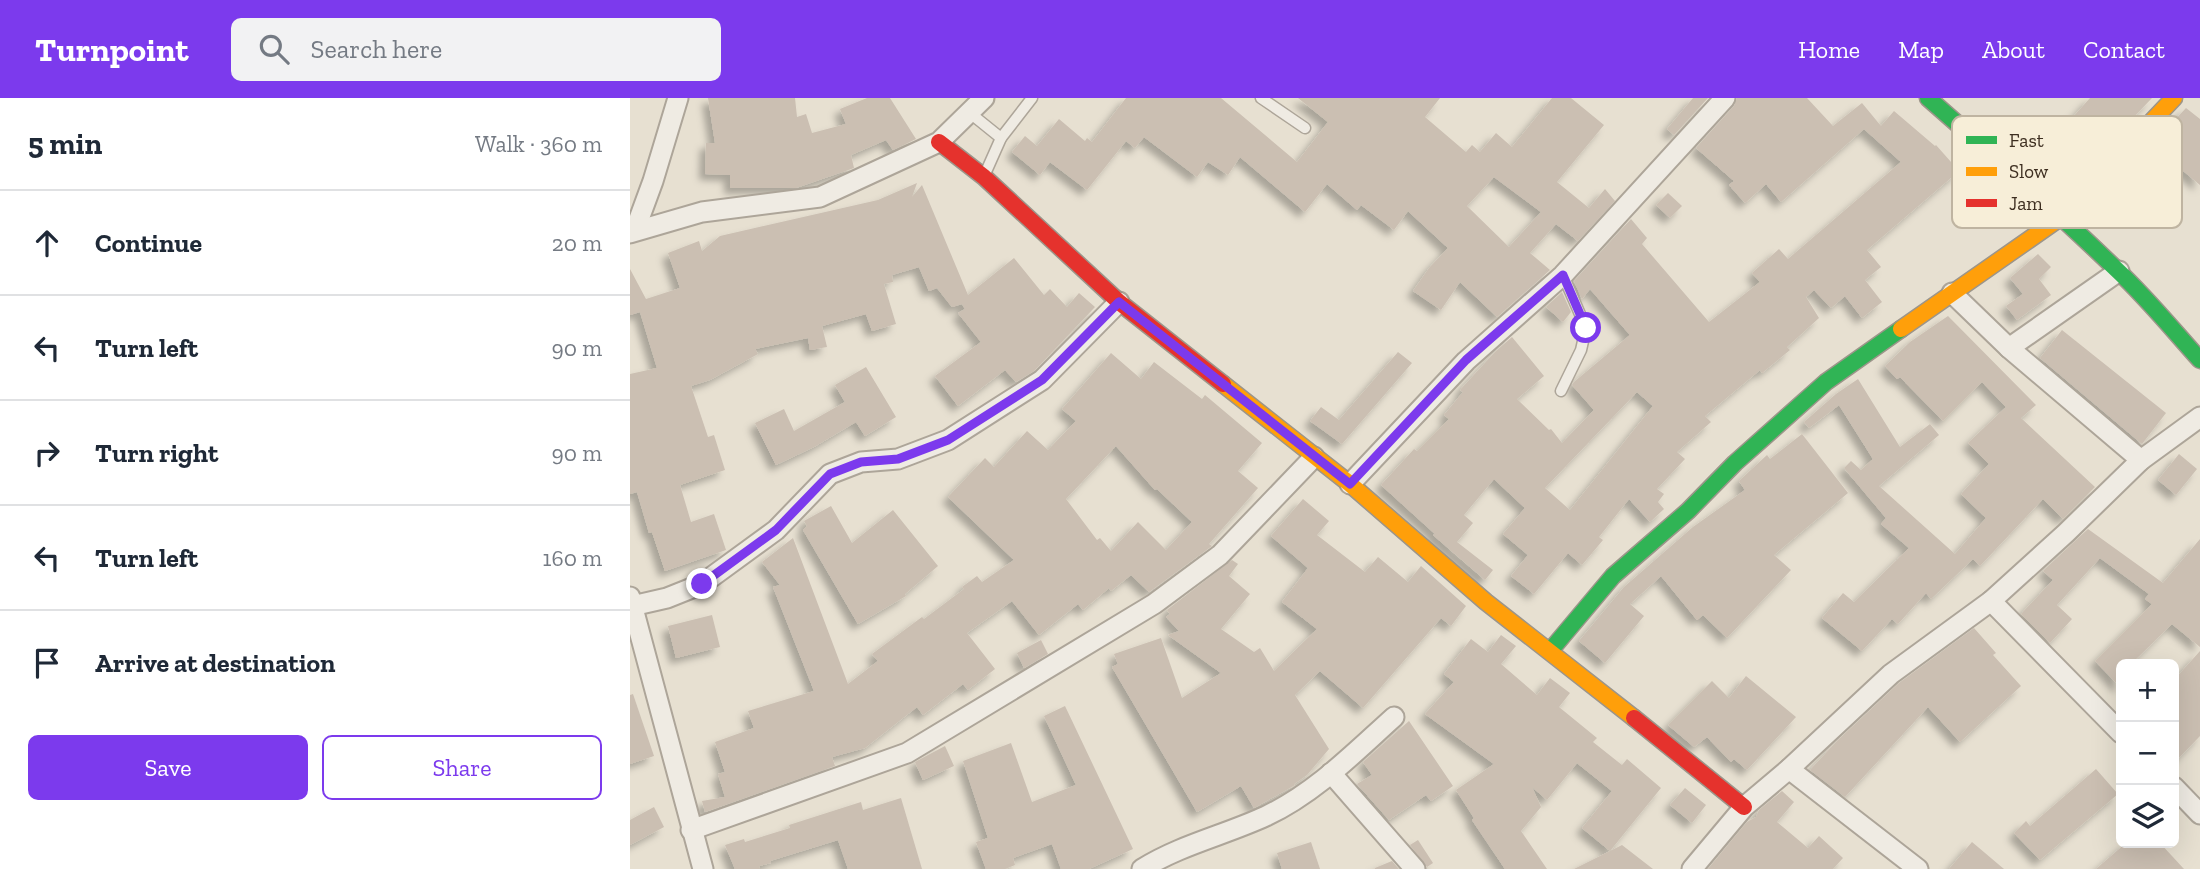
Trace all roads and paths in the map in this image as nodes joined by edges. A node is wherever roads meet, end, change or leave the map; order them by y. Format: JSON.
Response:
{"nodes":[{"id":1,"x":678,"y":98,"type":"edge"},
{"id":2,"x":984,"y":98,"type":"edge"},
{"id":3,"x":1032,"y":98,"type":"edge"},
{"id":4,"x":1261,"y":98,"type":"edge"},
{"id":5,"x":1725,"y":98,"type":"edge"},
{"id":6,"x":1928,"y":98,"type":"edge"},
{"id":7,"x":2174,"y":98,"type":"edge"},
{"id":8,"x":970,"y":113,"type":"junction"},
{"id":9,"x":2157,"y":116,"type":"edge"},
{"id":10,"x":1952,"y":119,"type":"edge"},
{"id":11,"x":1305,"y":128,"type":"dead end"},
{"id":12,"x":1000,"y":138,"type":"junction"},
{"id":13,"x":939,"y":142,"type":"junction"},
{"id":14,"x":984,"y":177,"type":"junction"},
{"id":15,"x":2046,"y":228,"type":"edge"},
{"id":16,"x":2071,"y":228,"type":"edge"},
{"id":17,"x":633,"y":232,"type":"edge"},
{"id":18,"x":2119,"y":271,"type":"junction"},
{"id":19,"x":1563,"y":275,"type":"junction"},
{"id":20,"x":1952,"y":293,"type":"junction"},
{"id":21,"x":1119,"y":302,"type":"junction"},
{"id":22,"x":2009,"y":348,"type":"junction"},
{"id":23,"x":2200,"y":360,"type":"edge"},
{"id":24,"x":1561,"y":391,"type":"dead end"},
{"id":25,"x":2200,"y":416,"type":"edge"},
{"id":26,"x":1314,"y":457,"type":"junction"},
{"id":27,"x":2140,"y":460,"type":"junction"},
{"id":28,"x":1350,"y":484,"type":"junction"},
{"id":29,"x":631,"y":601,"type":"edge"},
{"id":30,"x":1991,"y":601,"type":"junction"},
{"id":31,"x":634,"y":630,"type":"edge"},
{"id":32,"x":1550,"y":651,"type":"junction"},
{"id":33,"x":1394,"y":717,"type":"dead end"},
{"id":34,"x":2116,"y":728,"type":"edge"},
{"id":35,"x":1789,"y":769,"type":"junction"},
{"id":36,"x":1331,"y":773,"type":"junction"},
{"id":37,"x":2179,"y":792,"type":"edge"},
{"id":38,"x":1744,"y":807,"type":"junction"},
{"id":39,"x":2200,"y":814,"type":"edge"},
{"id":40,"x":691,"y":830,"type":"junction"},
{"id":41,"x":703,"y":869,"type":"edge"},
{"id":42,"x":1142,"y":869,"type":"edge"},
{"id":43,"x":1415,"y":869,"type":"edge"},
{"id":44,"x":1692,"y":869,"type":"edge"},
{"id":45,"x":1918,"y":869,"type":"edge"}],
"edges":[{"from":1,"to":17,"type":"street"},
{"from":2,"to":8,"type":"street"},
{"from":3,"to":12,"type":"lane"},
{"from":4,"to":11,"type":"lane"},
{"from":5,"to":19,"type":"street"},
{"from":6,"to":10,"type":"main road"},
{"from":7,"to":9,"type":"main road"},
{"from":8,"to":12,"type":"lane"},
{"from":8,"to":13,"type":"street"},
{"from":12,"to":14,"type":"lane"},
{"from":13,"to":14,"type":"main road"},
{"from":13,"to":17,"type":"street"},
{"from":14,"to":21,"type":"main road"},
{"from":15,"to":20,"type":"main road"},
{"from":16,"to":18,"type":"main road"},
{"from":18,"to":22,"type":"street"},
{"from":18,"to":23,"type":"main road"},
{"from":19,"to":24,"type":"lane"},
{"from":19,"to":28,"type":"street"},
{"from":20,"to":22,"type":"street"},
{"from":20,"to":32,"type":"main road"},
{"from":21,"to":26,"type":"main road"},
{"from":21,"to":29,"type":"street"},
{"from":22,"to":27,"type":"street"},
{"from":25,"to":27,"type":"street"},
{"from":26,"to":28,"type":"main road"},
{"from":26,"to":40,"type":"street"},
{"from":27,"to":30,"type":"street"},
{"from":28,"to":32,"type":"main road"},
{"from":29,"to":31,"type":"street"},
{"from":30,"to":34,"type":"street"},
{"from":30,"to":35,"type":"street"},
{"from":31,"to":40,"type":"street"},
{"from":32,"to":38,"type":"main road"},
{"from":33,"to":36,"type":"street"},
{"from":35,"to":38,"type":"street"},
{"from":35,"to":45,"type":"street"},
{"from":36,"to":42,"type":"street"},
{"from":36,"to":43,"type":"street"},
{"from":37,"to":39,"type":"street"},
{"from":38,"to":44,"type":"street"},
{"from":40,"to":41,"type":"street"}]}
